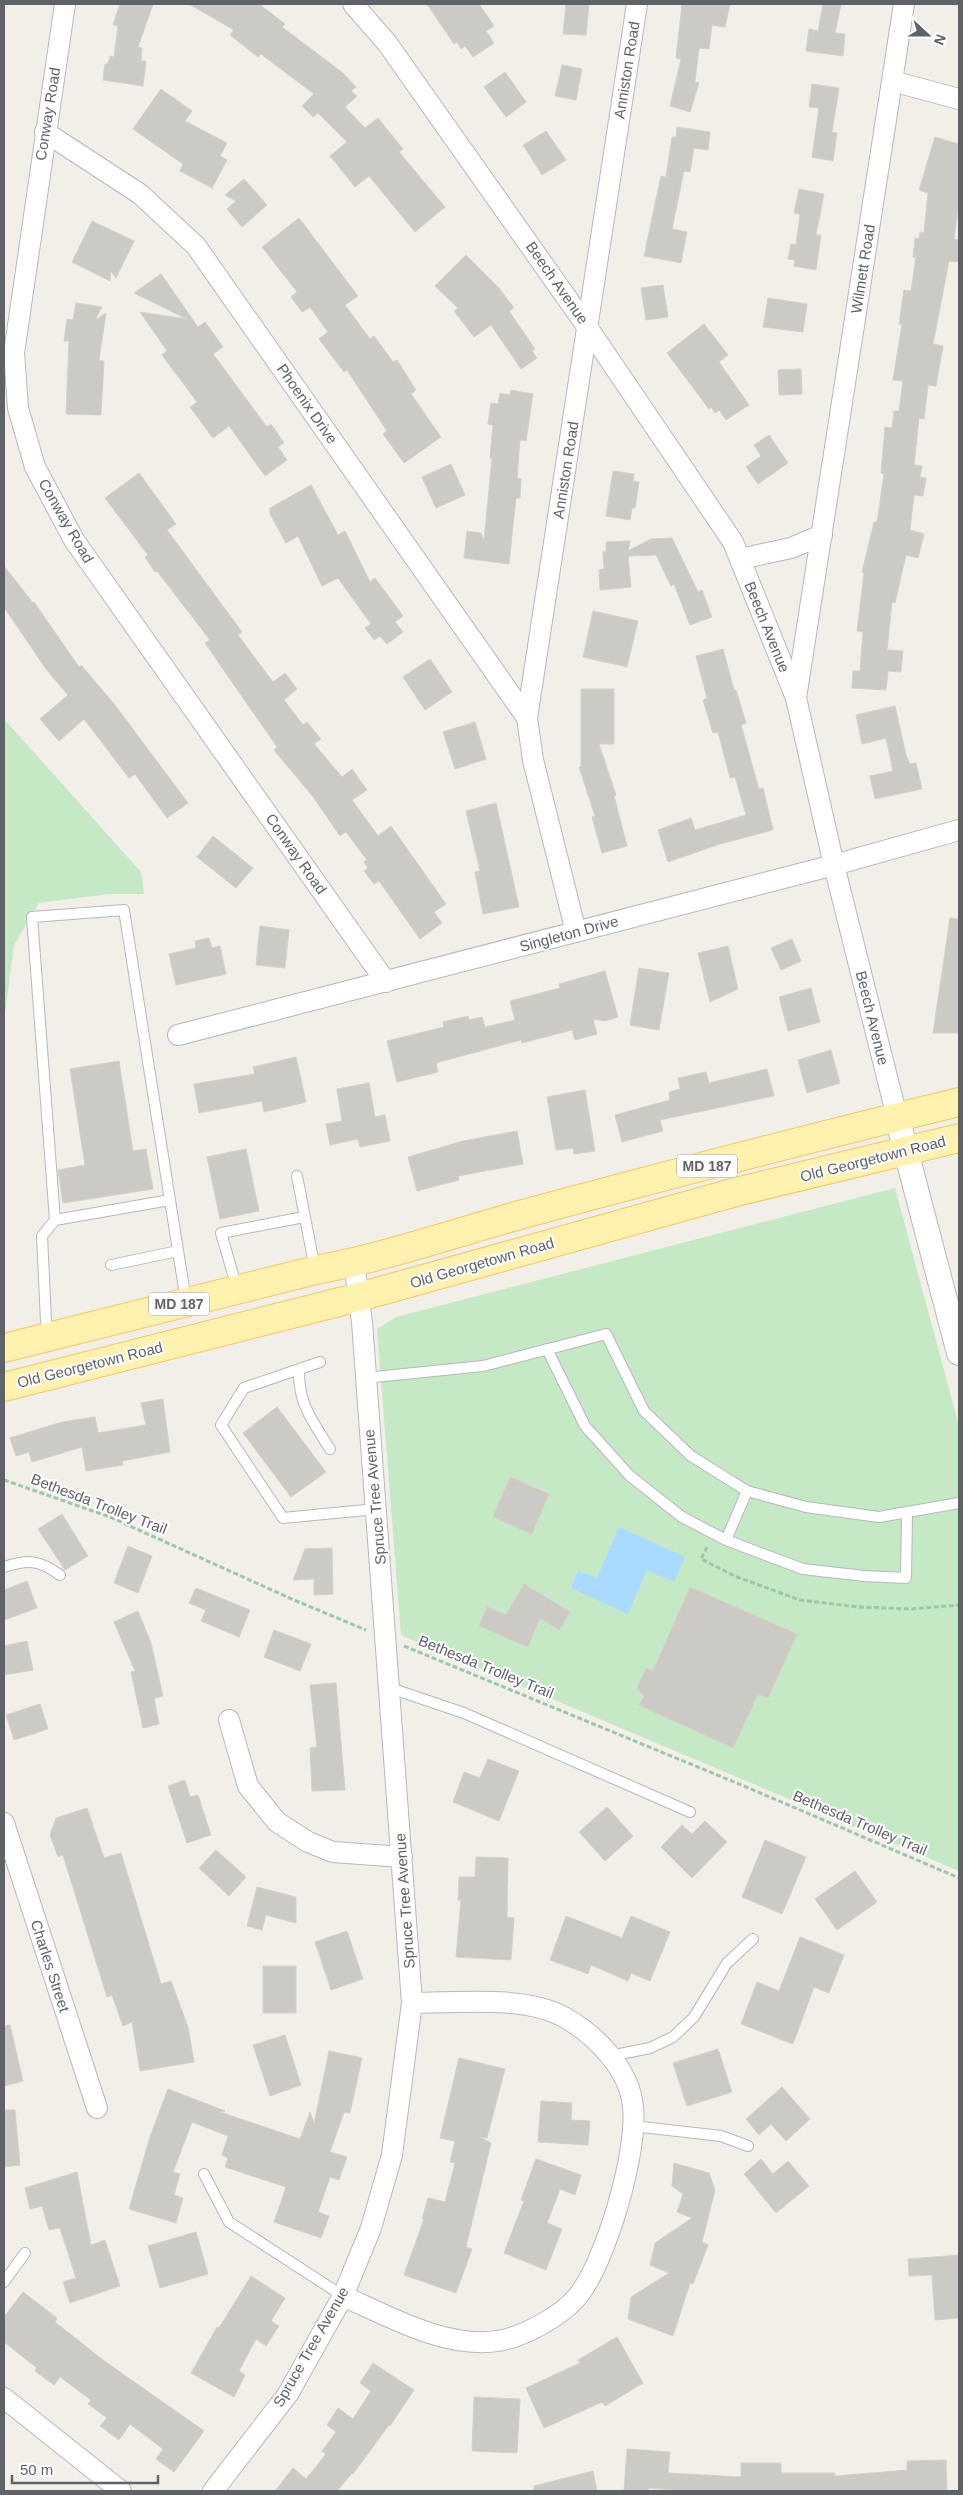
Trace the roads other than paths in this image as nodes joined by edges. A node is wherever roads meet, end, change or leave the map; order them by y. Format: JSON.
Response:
{"nodes":[{"id":1,"x":65,"y":4,"type":"edge"},
{"id":2,"x":353,"y":4,"type":"edge"},
{"id":3,"x":637,"y":4,"type":"edge"},
{"id":4,"x":904,"y":4,"type":"edge"},
{"id":5,"x":892,"y":81,"type":"junction"},
{"id":6,"x":959,"y":99,"type":"edge"},
{"id":7,"x":45,"y":132,"type":"junction"},
{"id":8,"x":588,"y":328,"type":"junction"},
{"id":9,"x":822,"y":535,"type":"junction"},
{"id":10,"x":740,"y":558,"type":"junction"},
{"id":11,"x":796,"y":698,"type":"junction"},
{"id":12,"x":527,"y":718,"type":"junction"},
{"id":13,"x":959,"y":830,"type":"edge"},
{"id":14,"x":834,"y":865,"type":"junction"},
{"id":15,"x":576,"y":932,"type":"junction"},
{"id":16,"x":386,"y":982,"type":"junction"},
{"id":17,"x":178,"y":1035,"type":"dead end"},
{"id":18,"x":959,"y":1102,"type":"edge"},
{"id":19,"x":897,"y":1117,"type":"junction"},
{"id":20,"x":959,"y":1138,"type":"edge"},
{"id":21,"x":906,"y":1151,"type":"junction"},
{"id":22,"x":297,"y":1176,"type":"dead end"},
{"id":23,"x":170,"y":1200,"type":"junction"},
{"id":24,"x":304,"y":1217,"type":"junction"},
{"id":25,"x":55,"y":1220,"type":"junction"},
{"id":26,"x":178,"y":1251,"type":"junction"},
{"id":27,"x":354,"y":1262,"type":"junction"},
{"id":28,"x":111,"y":1265,"type":"dead end"},
{"id":29,"x":316,"y":1270,"type":"junction"},
{"id":30,"x":237,"y":1290,"type":"junction"},
{"id":31,"x":359,"y":1297,"type":"junction"},
{"id":32,"x":186,"y":1302,"type":"junction"},
{"id":33,"x":953,"y":1304,"type":"edge"},
{"id":34,"x":51,"y":1337,"type":"junction"},
{"id":35,"x":4,"y":1348,"type":"edge"},
{"id":36,"x":547,"y":1349,"type":"junction"},
{"id":37,"x":959,"y":1353,"type":"edge"},
{"id":38,"x":320,"y":1362,"type":"dead end"},
{"id":39,"x":299,"y":1369,"type":"junction"},
{"id":40,"x":365,"y":1378,"type":"junction"},
{"id":41,"x":4,"y":1387,"type":"edge"},
{"id":42,"x":330,"y":1449,"type":"dead end"},
{"id":43,"x":747,"y":1491,"type":"junction"},
{"id":44,"x":959,"y":1503,"type":"edge"},
{"id":45,"x":376,"y":1509,"type":"junction"},
{"id":46,"x":907,"y":1512,"type":"junction"},
{"id":47,"x":726,"y":1540,"type":"junction"},
{"id":48,"x":4,"y":1567,"type":"edge"},
{"id":49,"x":60,"y":1575,"type":"dead end"},
{"id":50,"x":390,"y":1688,"type":"junction"},
{"id":51,"x":229,"y":1720,"type":"dead end"},
{"id":52,"x":690,"y":1812,"type":"dead end"},
{"id":53,"x":4,"y":1823,"type":"edge"},
{"id":54,"x":402,"y":1857,"type":"junction"},
{"id":55,"x":753,"y":1939,"type":"dead end"},
{"id":56,"x":412,"y":2002,"type":"junction"},
{"id":57,"x":610,"y":2056,"type":"junction"},
{"id":58,"x":97,"y":2108,"type":"dead end"},
{"id":59,"x":633,"y":2126,"type":"junction"},
{"id":60,"x":748,"y":2146,"type":"dead end"},
{"id":61,"x":204,"y":2174,"type":"dead end"},
{"id":62,"x":26,"y":2253,"type":"dead end"},
{"id":63,"x":4,"y":2282,"type":"edge"},
{"id":64,"x":343,"y":2296,"type":"junction"},
{"id":65,"x":4,"y":2398,"type":"edge"},
{"id":66,"x":121,"y":2491,"type":"edge"},
{"id":67,"x":213,"y":2491,"type":"edge"}],
"edges":[{"from":1,"to":7,"type":"street","name":"Conway Road"},
{"from":2,"to":8,"type":"street","name":"Beech Avenue"},
{"from":3,"to":8,"type":"street","name":"Anniston Road"},
{"from":4,"to":5,"type":"street","name":"Wilmett Road"},
{"from":5,"to":6,"type":"street"},
{"from":5,"to":9,"type":"street","name":"Wilmett Road"},
{"from":7,"to":12,"type":"street","name":"Phoenix Drive"},
{"from":7,"to":16,"type":"street","name":"Conway Road"},
{"from":8,"to":10,"type":"street","name":"Beech Avenue"},
{"from":8,"to":12,"type":"street","name":"Anniston Road"},
{"from":9,"to":10,"type":"street"},
{"from":9,"to":11,"type":"street","name":"Wilmett Road"},
{"from":10,"to":11,"type":"street","name":"Beech Avenue"},
{"from":11,"to":14,"type":"street","name":"Beech Avenue"},
{"from":12,"to":15,"type":"street","name":"Anniston Road"},
{"from":13,"to":14,"type":"street","name":"Singleton Drive"},
{"from":14,"to":15,"type":"street","name":"Singleton Drive"},
{"from":14,"to":19,"type":"street","name":"Beech Avenue"},
{"from":15,"to":16,"type":"street","name":"Singleton Drive"},
{"from":16,"to":17,"type":"street","name":"Singleton Drive"},
{"from":18,"to":19,"type":"main road","number":"MD 187"},
{"from":19,"to":21,"type":"street","name":"Beech Avenue"},
{"from":19,"to":27,"type":"main road","number":"MD 187"},
{"from":20,"to":21,"type":"main road","name":"Old Georgetown Road","number":"MD 187"},
{"from":21,"to":31,"type":"main road","name":"Old Georgetown Road","number":"MD 187"},
{"from":21,"to":33,"type":"street","name":"Beech Avenue"},
{"from":22,"to":24,"type":"lane"},
{"from":23,"to":25,"type":"lane"},
{"from":23,"to":25,"type":"lane"},
{"from":23,"to":26,"type":"lane"},
{"from":24,"to":29,"type":"lane"},
{"from":24,"to":30,"type":"lane"},
{"from":25,"to":34,"type":"lane"},
{"from":26,"to":28,"type":"lane"},
{"from":26,"to":32,"type":"lane"},
{"from":27,"to":29,"type":"main road","number":"MD 187"},
{"from":27,"to":31,"type":"street","name":"Spruce Tree Avenue"},
{"from":29,"to":30,"type":"main road","number":"MD 187"},
{"from":30,"to":32,"type":"main road","number":"MD 187"},
{"from":31,"to":40,"type":"street","name":"Spruce Tree Avenue"},
{"from":31,"to":41,"type":"main road","name":"Old Georgetown Road","number":"MD 187"},
{"from":32,"to":34,"type":"main road","number":"MD 187"},
{"from":33,"to":37,"type":"street","name":"Beech Avenue"},
{"from":34,"to":35,"type":"main road","number":"MD 187"},
{"from":36,"to":40,"type":"lane"},
{"from":36,"to":43,"type":"lane"},
{"from":36,"to":47,"type":"lane"},
{"from":38,"to":39,"type":"lane"},
{"from":39,"to":42,"type":"lane"},
{"from":39,"to":45,"type":"lane"},
{"from":40,"to":45,"type":"street","name":"Spruce Tree Avenue"},
{"from":43,"to":46,"type":"lane"},
{"from":43,"to":47,"type":"lane"},
{"from":44,"to":46,"type":"lane"},
{"from":45,"to":50,"type":"street","name":"Spruce Tree Avenue"},
{"from":46,"to":47,"type":"lane"},
{"from":48,"to":49,"type":"lane"},
{"from":50,"to":52,"type":"lane"},
{"from":50,"to":54,"type":"street","name":"Spruce Tree Avenue"},
{"from":51,"to":54,"type":"street"},
{"from":53,"to":58,"type":"street","name":"Charles Street"},
{"from":54,"to":56,"type":"street","name":"Spruce Tree Avenue"},
{"from":55,"to":57,"type":"lane"},
{"from":56,"to":57,"type":"street"},
{"from":56,"to":64,"type":"street","name":"Spruce Tree Avenue"},
{"from":57,"to":59,"type":"street"},
{"from":59,"to":60,"type":"lane"},
{"from":59,"to":64,"type":"street"},
{"from":61,"to":64,"type":"lane"},
{"from":62,"to":63,"type":"lane"},
{"from":64,"to":67,"type":"street","name":"Spruce Tree Avenue"},
{"from":65,"to":66,"type":"street"}]}
